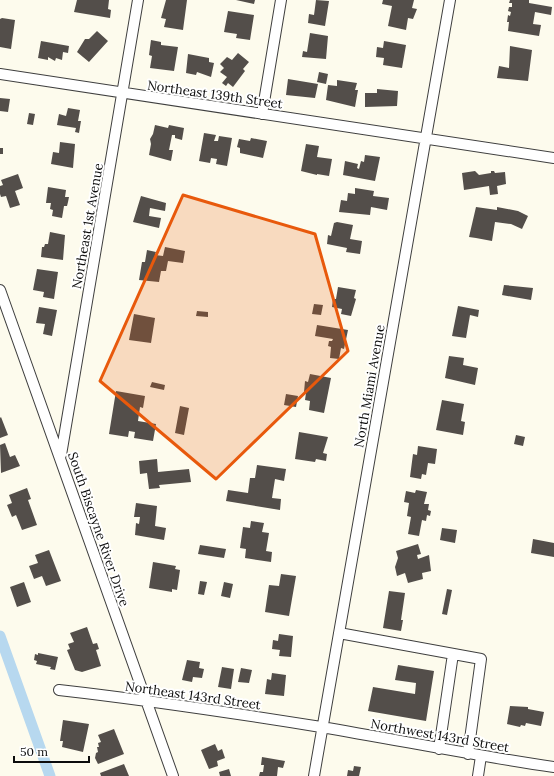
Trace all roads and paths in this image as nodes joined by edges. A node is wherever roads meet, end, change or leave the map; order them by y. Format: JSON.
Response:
{"nodes":[{"id":1,"x":138,"y":0,"type":"edge"},
{"id":2,"x":281,"y":0,"type":"edge"},
{"id":3,"x":450,"y":0,"type":"edge"},
{"id":4,"x":0,"y":74,"type":"edge"},
{"id":5,"x":122,"y":93,"type":"junction"},
{"id":6,"x":262,"y":114,"type":"junction"},
{"id":7,"x":426,"y":138,"type":"junction"},
{"id":8,"x":554,"y":158,"type":"edge"},
{"id":9,"x":0,"y":290,"type":"edge"},
{"id":10,"x":61,"y":457,"type":"junction"},
{"id":11,"x":339,"y":633,"type":"junction"},
{"id":12,"x":453,"y":654,"type":"junction"},
{"id":13,"x":59,"y":690,"type":"dead end"},
{"id":14,"x":145,"y":700,"type":"junction"},
{"id":15,"x":322,"y":727,"type":"junction"},
{"id":16,"x":439,"y":749,"type":"junction"},
{"id":17,"x":468,"y":754,"type":"junction"},
{"id":18,"x":481,"y":756,"type":"junction"},
{"id":19,"x":554,"y":766,"type":"edge"},
{"id":20,"x":173,"y":776,"type":"edge"},
{"id":21,"x":314,"y":776,"type":"edge"},
{"id":22,"x":478,"y":776,"type":"edge"}],
"edges":[{"from":1,"to":5,"type":"street","name":"Northeast 1st Avenue"},
{"from":2,"to":6,"type":"street"},
{"from":3,"to":7,"type":"street","name":"North Miami Avenue"},
{"from":4,"to":5,"type":"street","name":"Northeast 139th Street"},
{"from":5,"to":6,"type":"street","name":"Northeast 139th Street"},
{"from":5,"to":10,"type":"street","name":"Northeast 1st Avenue"},
{"from":6,"to":7,"type":"street","name":"Northeast 139th Street"},
{"from":7,"to":8,"type":"street","name":"Northeast 139th Street"},
{"from":7,"to":11,"type":"street","name":"North Miami Avenue"},
{"from":9,"to":10,"type":"street","name":"South Biscayne River Drive"},
{"from":10,"to":14,"type":"street","name":"South Biscayne River Drive"},
{"from":11,"to":12,"type":"street"},
{"from":11,"to":15,"type":"street","name":"North Miami Avenue"},
{"from":12,"to":16,"type":"street"},
{"from":12,"to":17,"type":"street"},
{"from":13,"to":14,"type":"street","name":"Northeast 143rd Street"},
{"from":14,"to":15,"type":"street","name":"Northeast 143rd Street"},
{"from":14,"to":20,"type":"street","name":"South Biscayne River Drive"},
{"from":15,"to":16,"type":"street","name":"Northwest 143rd Street"},
{"from":15,"to":21,"type":"street","name":"North Miami Avenue"},
{"from":16,"to":17,"type":"street","name":"Northwest 143rd Street"},
{"from":17,"to":18,"type":"street","name":"Northwest 143rd Street"},
{"from":18,"to":19,"type":"street","name":"Northwest 143rd Street"},
{"from":18,"to":22,"type":"street"}]}
